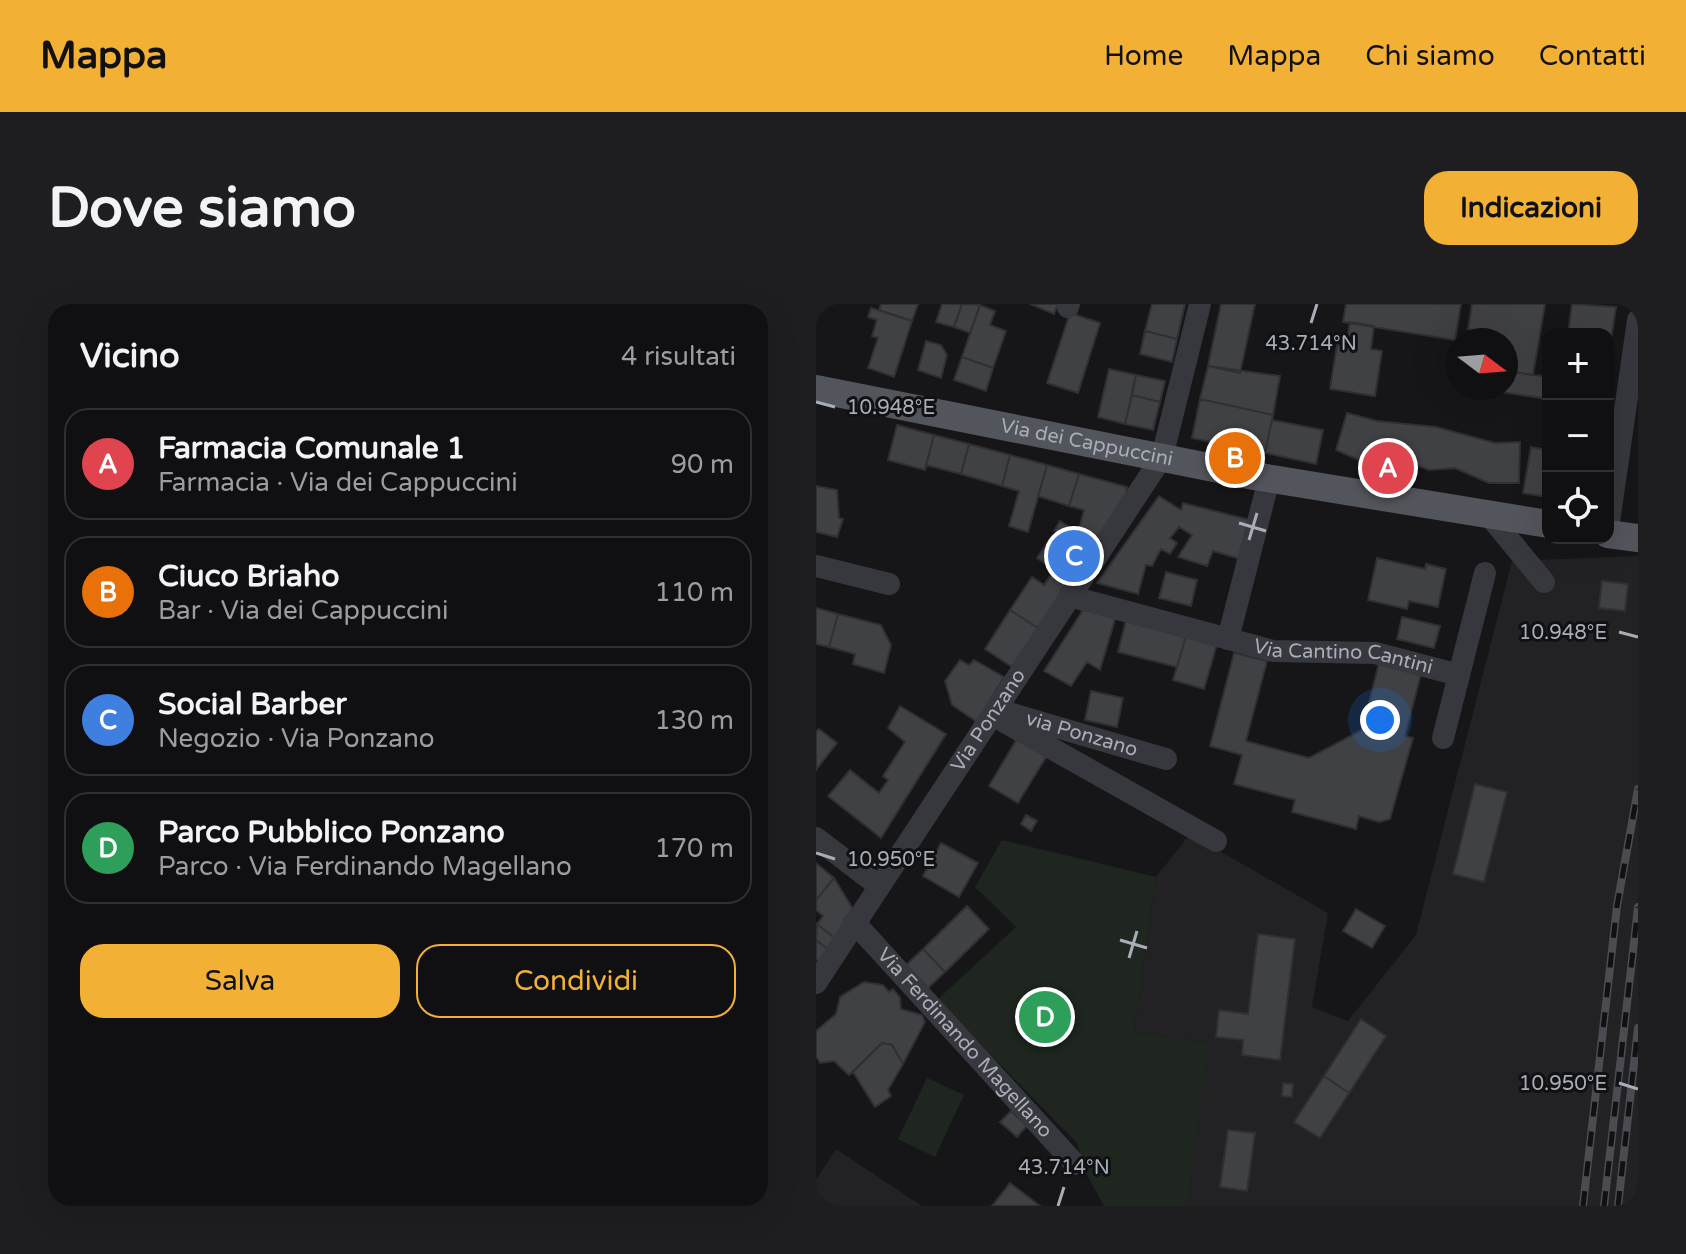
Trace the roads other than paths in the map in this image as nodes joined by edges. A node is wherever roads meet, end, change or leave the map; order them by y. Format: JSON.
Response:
{"nodes":[{"id":1,"x":1200,"y":304,"type":"edge"},
{"id":2,"x":1638,"y":320,"type":"edge"},
{"id":3,"x":816,"y":389,"type":"edge"},
{"id":4,"x":1162,"y":457,"type":"junction"},
{"id":5,"x":1269,"y":479,"type":"junction"},
{"id":6,"x":1614,"y":489,"type":"edge"},
{"id":7,"x":1488,"y":514,"type":"junction"},
{"id":8,"x":1542,"y":523,"type":"edge"},
{"id":9,"x":1614,"y":532,"type":"edge"},
{"id":10,"x":1638,"y":538,"type":"edge"},
{"id":11,"x":816,"y":566,"type":"edge"},
{"id":12,"x":1485,"y":573,"type":"dead end"},
{"id":13,"x":1544,"y":582,"type":"dead end"},
{"id":14,"x":889,"y":584,"type":"dead end"},
{"id":15,"x":1069,"y":596,"type":"junction"},
{"id":16,"x":1228,"y":639,"type":"junction"},
{"id":17,"x":1459,"y":675,"type":"junction"},
{"id":18,"x":996,"y":713,"type":"junction"},
{"id":19,"x":1443,"y":738,"type":"dead end"},
{"id":20,"x":1166,"y":759,"type":"dead end"},
{"id":21,"x":816,"y":838,"type":"edge"},
{"id":22,"x":1216,"y":841,"type":"dead end"},
{"id":23,"x":879,"y":886,"type":"junction"},
{"id":24,"x":854,"y":922,"type":"junction"},
{"id":25,"x":816,"y":983,"type":"edge"},
{"id":26,"x":1075,"y":1164,"type":"dead end"}],
"edges":[{"from":1,"to":4,"type":"street","name":"Via Ponzano"},
{"from":2,"to":6,"type":"street"},
{"from":3,"to":4,"type":"main road","name":"Via dei Cappuccini"},
{"from":4,"to":5,"type":"main road","name":"Via dei Cappuccini"},
{"from":4,"to":15,"type":"street","name":"Via Ponzano"},
{"from":5,"to":7,"type":"main road","name":"Via dei Cappuccini"},
{"from":5,"to":16,"type":"street","name":"Via Cantino Cantini"},
{"from":7,"to":8,"type":"main road","name":"Via dei Cappuccini"},
{"from":7,"to":13,"type":"street"},
{"from":9,"to":10,"type":"main road"},
{"from":11,"to":14,"type":"street"},
{"from":12,"to":17,"type":"street"},
{"from":15,"to":16,"type":"street","name":"Via Cantino Cantini"},
{"from":15,"to":18,"type":"street","name":"Via Ponzano"},
{"from":16,"to":17,"type":"street","name":"Via Cantino Cantini"},
{"from":17,"to":19,"type":"street"},
{"from":18,"to":20,"type":"street","name":"via Ponzano"},
{"from":18,"to":22,"type":"street"},
{"from":18,"to":23,"type":"street","name":"Via Ponzano"},
{"from":21,"to":23,"type":"street"},
{"from":23,"to":24,"type":"street","name":"Via Ponzano"},
{"from":24,"to":25,"type":"street","name":"Via Ponzano"},
{"from":24,"to":26,"type":"street","name":"Via Ferdinando Magellano"}]}
